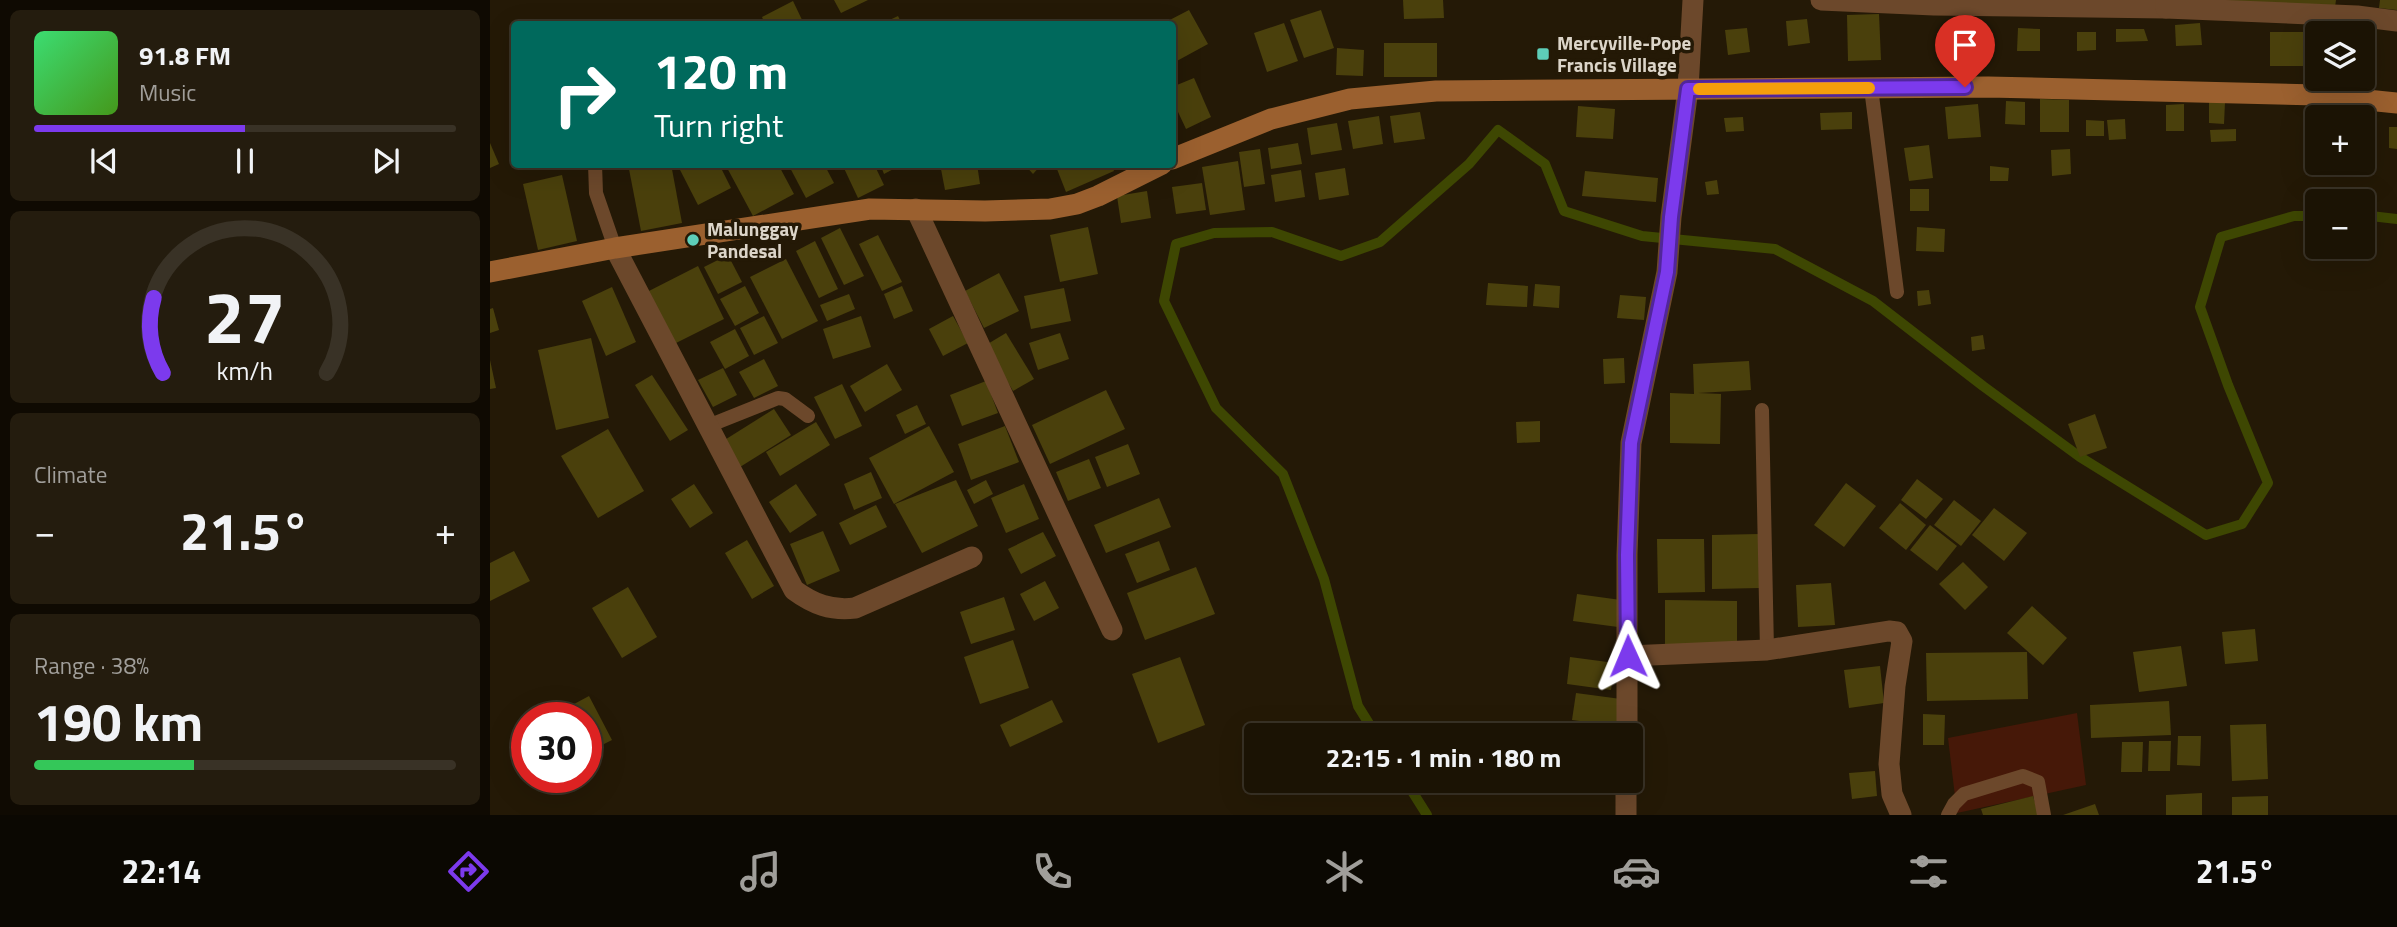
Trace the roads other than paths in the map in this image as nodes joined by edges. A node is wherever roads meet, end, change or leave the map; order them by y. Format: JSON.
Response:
{"nodes":[{"id":1,"x":1693,"y":0,"type":"edge"},
{"id":2,"x":1821,"y":0,"type":"edge"},
{"id":3,"x":2070,"y":3,"type":"edge"},
{"id":4,"x":2166,"y":4,"type":"edge"},
{"id":5,"x":2359,"y":8,"type":"edge"},
{"id":6,"x":2397,"y":21,"type":"edge"},
{"id":7,"x":1871,"y":88,"type":"junction"},
{"id":8,"x":1688,"y":89,"type":"junction"},
{"id":9,"x":2397,"y":103,"type":"edge"},
{"id":10,"x":1176,"y":157,"type":"edge"},
{"id":11,"x":595,"y":168,"type":"edge"},
{"id":12,"x":1154,"y":168,"type":"edge"},
{"id":13,"x":916,"y":209,"type":"junction"},
{"id":14,"x":615,"y":248,"type":"junction"},
{"id":15,"x":490,"y":272,"type":"edge"},
{"id":16,"x":1897,"y":292,"type":"dead end"},
{"id":17,"x":1762,"y":410,"type":"dead end"},
{"id":18,"x":808,"y":415,"type":"dead end"},
{"id":19,"x":708,"y":426,"type":"junction"},
{"id":20,"x":972,"y":557,"type":"dead end"},
{"id":21,"x":1112,"y":630,"type":"dead end"},
{"id":22,"x":1767,"y":650,"type":"junction"},
{"id":23,"x":1628,"y":656,"type":"junction"},
{"id":24,"x":1627,"y":723,"type":"edge"},
{"id":25,"x":1626,"y":793,"type":"edge"},
{"id":26,"x":1626,"y":815,"type":"edge"},
{"id":27,"x":1901,"y":815,"type":"edge"},
{"id":28,"x":1948,"y":815,"type":"edge"},
{"id":29,"x":2044,"y":815,"type":"edge"}],
"edges":[{"from":1,"to":8,"type":"street"},
{"from":2,"to":3,"type":"street"},
{"from":3,"to":4,"type":"street"},
{"from":4,"to":5,"type":"street"},
{"from":5,"to":6,"type":"street"},
{"from":7,"to":8,"type":"street"},
{"from":7,"to":9,"type":"street"},
{"from":7,"to":16,"type":"lane"},
{"from":8,"to":10,"type":"street"},
{"from":8,"to":23,"type":"street"},
{"from":11,"to":14,"type":"lane"},
{"from":12,"to":13,"type":"street"},
{"from":13,"to":14,"type":"street"},
{"from":13,"to":21,"type":"street"},
{"from":14,"to":15,"type":"street"},
{"from":14,"to":19,"type":"street"},
{"from":17,"to":22,"type":"lane"},
{"from":18,"to":19,"type":"lane"},
{"from":19,"to":20,"type":"street"},
{"from":22,"to":23,"type":"street"},
{"from":22,"to":27,"type":"street"},
{"from":23,"to":24,"type":"street"},
{"from":25,"to":26,"type":"street"},
{"from":28,"to":29,"type":"lane"}]}
